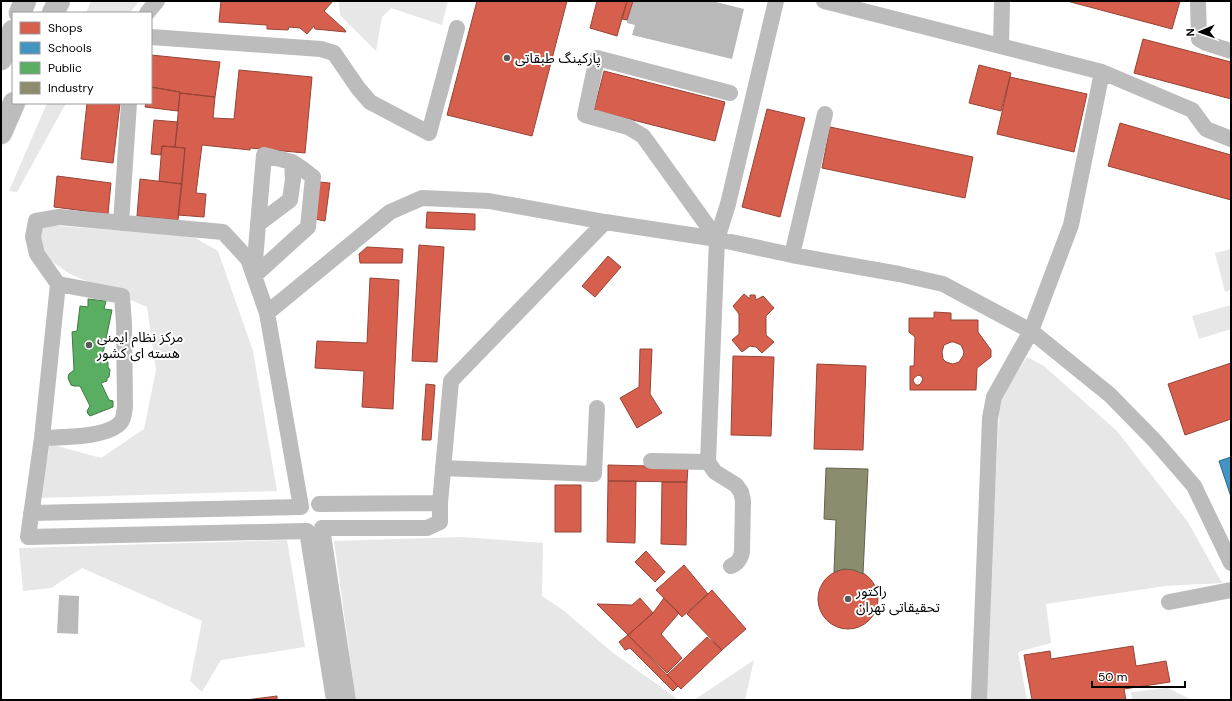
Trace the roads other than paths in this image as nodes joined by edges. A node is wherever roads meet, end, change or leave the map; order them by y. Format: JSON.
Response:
{"nodes":[{"id":1,"x":26,"y":1,"type":"edge"},
{"id":2,"x":58,"y":1,"type":"edge"},
{"id":3,"x":157,"y":1,"type":"edge"},
{"id":4,"x":776,"y":1,"type":"edge"},
{"id":5,"x":824,"y":1,"type":"edge"},
{"id":6,"x":1002,"y":1,"type":"edge"},
{"id":7,"x":1198,"y":1,"type":"edge"},
{"id":8,"x":20,"y":12,"type":"edge"},
{"id":9,"x":53,"y":12,"type":"edge"},
{"id":10,"x":148,"y":12,"type":"edge"},
{"id":11,"x":457,"y":28,"type":"dead end"},
{"id":12,"x":12,"y":33,"type":"edge"},
{"id":13,"x":152,"y":37,"type":"edge"},
{"id":14,"x":1001,"y":46,"type":"junction"},
{"id":15,"x":1231,"y":51,"type":"edge"},
{"id":16,"x":1,"y":59,"type":"edge"},
{"id":17,"x":1102,"y":72,"type":"junction"},
{"id":18,"x":730,"y":93,"type":"dead end"},
{"id":19,"x":14,"y":104,"type":"edge"},
{"id":20,"x":129,"y":104,"type":"edge"},
{"id":21,"x":825,"y":114,"type":"dead end"},
{"id":22,"x":1,"y":134,"type":"edge"},
{"id":23,"x":1231,"y":139,"type":"edge"},
{"id":24,"x":292,"y":162,"type":"junction"},
{"id":25,"x":605,"y":222,"type":"junction"},
{"id":26,"x":121,"y":223,"type":"junction"},
{"id":27,"x":258,"y":224,"type":"junction"},
{"id":28,"x":717,"y":239,"type":"junction"},
{"id":29,"x":792,"y":255,"type":"junction"},
{"id":30,"x":254,"y":276,"type":"junction"},
{"id":31,"x":58,"y":284,"type":"junction"},
{"id":32,"x":267,"y":313,"type":"junction"},
{"id":33,"x":1031,"y":331,"type":"junction"},
{"id":34,"x":597,"y":408,"type":"dead end"},
{"id":35,"x":42,"y":438,"type":"junction"},
{"id":36,"x":651,"y":461,"type":"dead end"},
{"id":37,"x":708,"y":462,"type":"junction"},
{"id":38,"x":443,"y":468,"type":"junction"},
{"id":39,"x":440,"y":503,"type":"junction"},
{"id":40,"x":319,"y":504,"type":"junction"},
{"id":41,"x":301,"y":507,"type":"junction"},
{"id":42,"x":31,"y":513,"type":"junction"},
{"id":43,"x":315,"y":530,"type":"junction"},
{"id":44,"x":1231,"y":563,"type":"edge"},
{"id":45,"x":731,"y":566,"type":"dead end"},
{"id":46,"x":1231,"y":590,"type":"edge"},
{"id":47,"x":1169,"y":602,"type":"dead end"},
{"id":48,"x":334,"y":700,"type":"edge"},
{"id":49,"x":348,"y":700,"type":"edge"},
{"id":50,"x":979,"y":700,"type":"edge"}],
"edges":[{"from":1,"to":8,"type":"highway"},
{"from":2,"to":9,"type":"highway"},
{"from":3,"to":10,"type":"street"},
{"from":4,"to":28,"type":"street"},
{"from":5,"to":14,"type":"street"},
{"from":6,"to":14,"type":"street"},
{"from":7,"to":15,"type":"street"},
{"from":11,"to":13,"type":"street"},
{"from":12,"to":16,"type":"highway"},
{"from":14,"to":17,"type":"street"},
{"from":17,"to":23,"type":"street"},
{"from":17,"to":33,"type":"street"},
{"from":18,"to":28,"type":"street"},
{"from":19,"to":22,"type":"highway"},
{"from":20,"to":26,"type":"street"},
{"from":21,"to":29,"type":"street"},
{"from":24,"to":27,"type":"street"},
{"from":24,"to":27,"type":"street"},
{"from":24,"to":30,"type":"street"},
{"from":25,"to":28,"type":"street"},
{"from":25,"to":32,"type":"street"},
{"from":25,"to":38,"type":"street"},
{"from":26,"to":30,"type":"street"},
{"from":26,"to":31,"type":"street"},
{"from":27,"to":30,"type":"street"},
{"from":28,"to":29,"type":"street"},
{"from":28,"to":37,"type":"street"},
{"from":29,"to":33,"type":"street"},
{"from":30,"to":32,"type":"street"},
{"from":31,"to":35,"type":"street"},
{"from":31,"to":35,"type":"street"},
{"from":32,"to":41,"type":"street"},
{"from":33,"to":44,"type":"street"},
{"from":33,"to":50,"type":"street"},
{"from":34,"to":38,"type":"street"},
{"from":35,"to":42,"type":"street"},
{"from":36,"to":37,"type":"street"},
{"from":37,"to":45,"type":"street"},
{"from":38,"to":39,"type":"street"},
{"from":39,"to":40,"type":"street"},
{"from":39,"to":43,"type":"street"},
{"from":40,"to":41,"type":"street"},
{"from":40,"to":43,"type":"street"},
{"from":41,"to":42,"type":"street"},
{"from":41,"to":43,"type":"street"},
{"from":42,"to":43,"type":"street"},
{"from":43,"to":48,"type":"street"},
{"from":43,"to":49,"type":"street"},
{"from":46,"to":47,"type":"street"}]}
